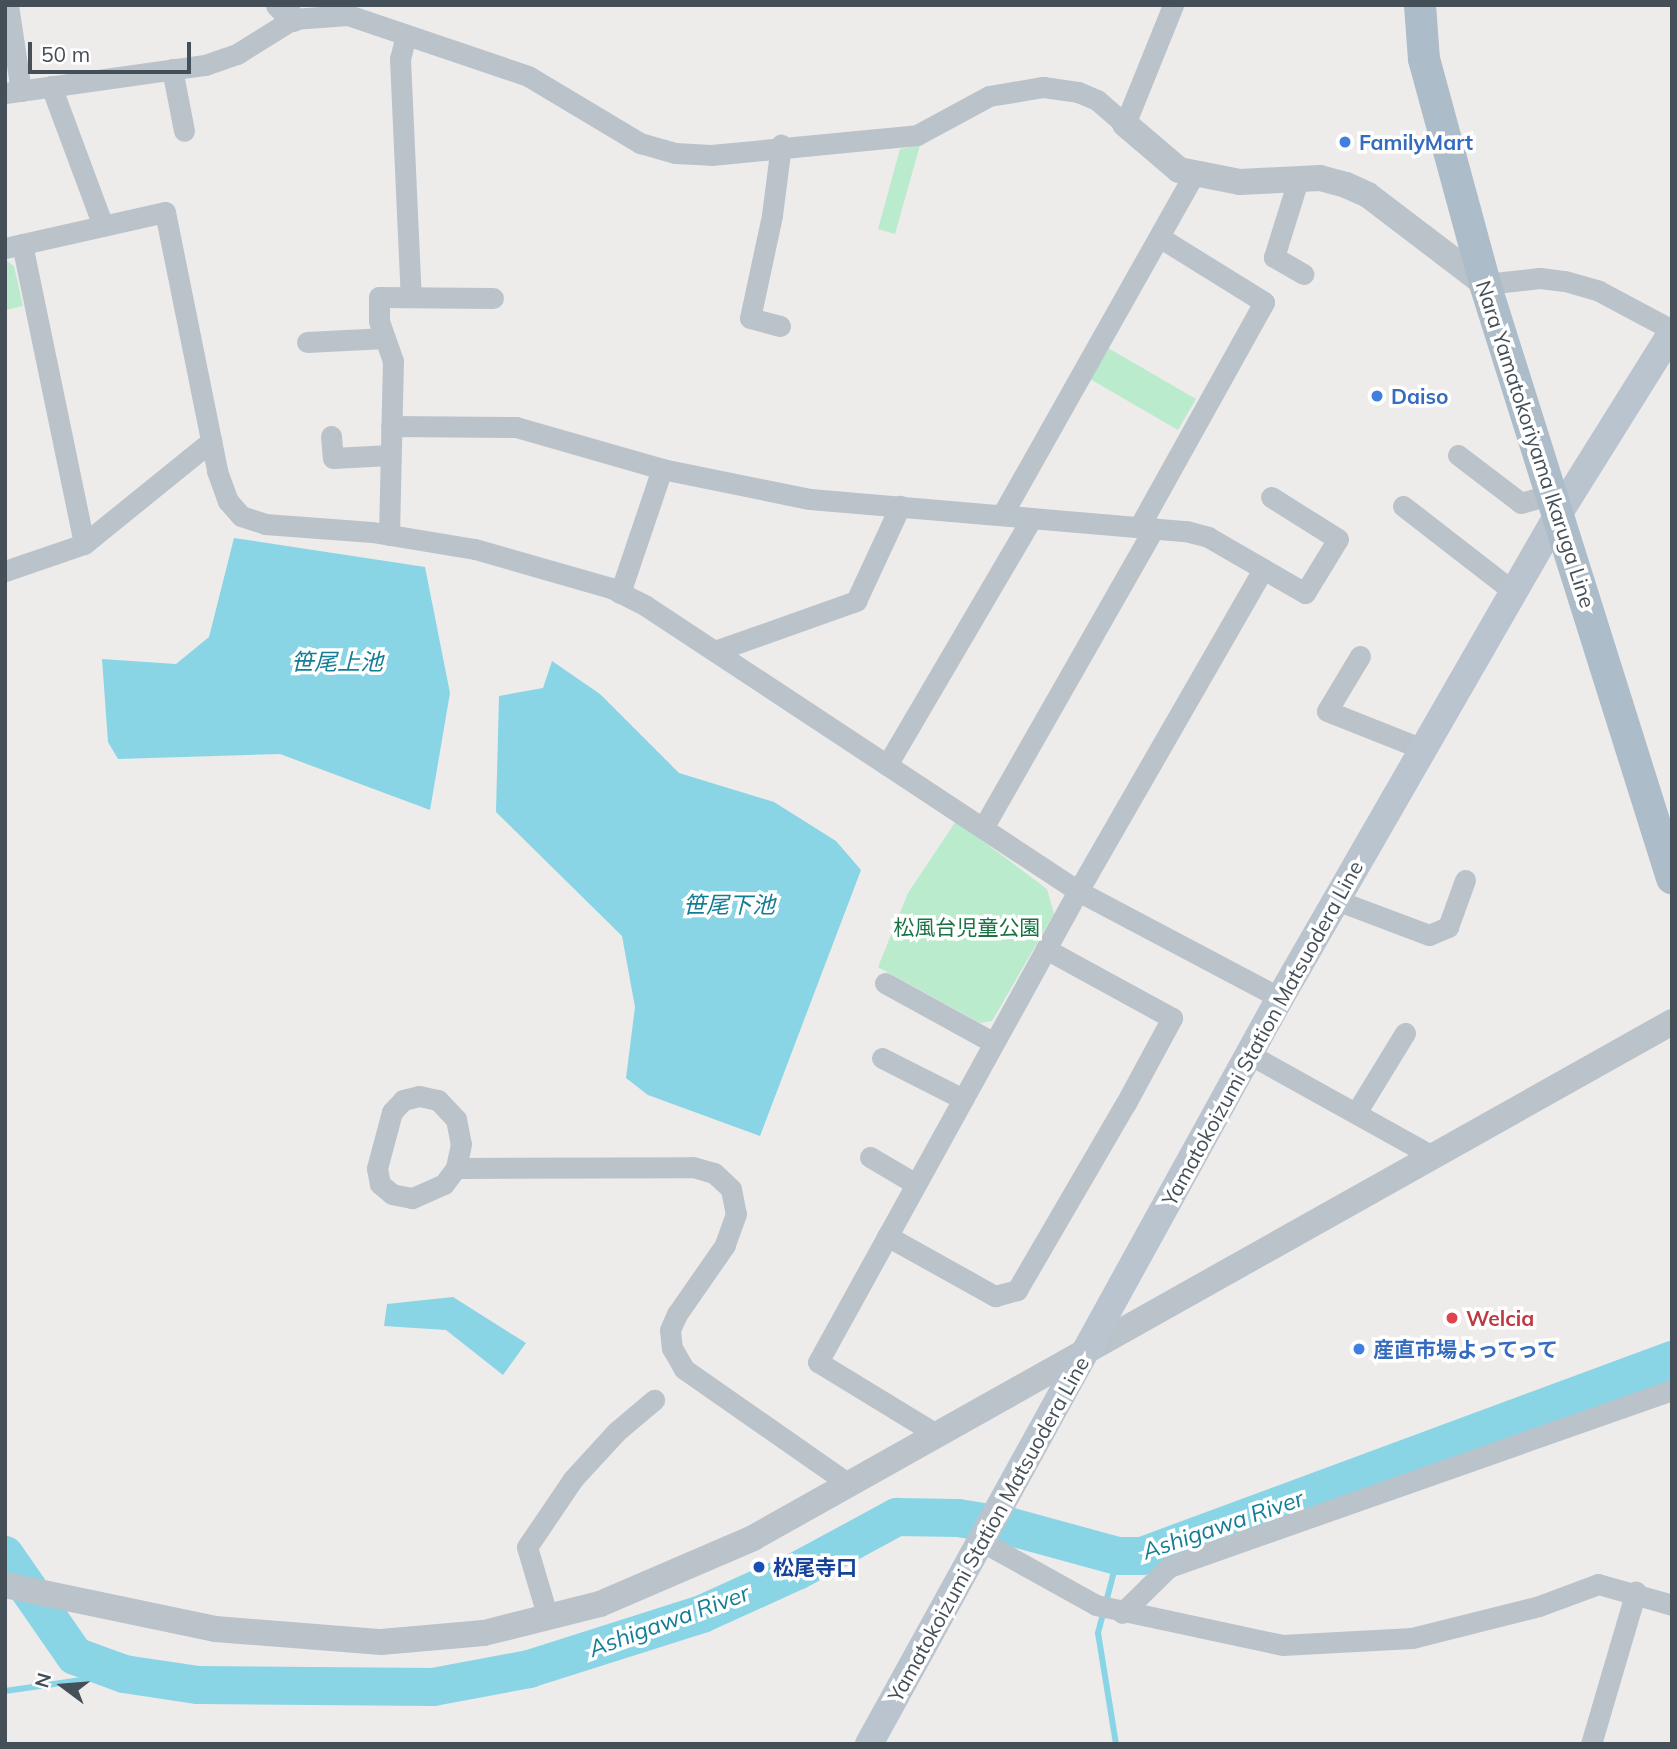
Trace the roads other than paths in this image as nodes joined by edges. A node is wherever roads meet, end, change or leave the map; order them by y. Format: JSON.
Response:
{"nodes":[{"id":1,"x":8,"y":5,"type":"edge"},
{"id":2,"x":1173,"y":5,"type":"edge"},
{"id":3,"x":1420,"y":5,"type":"edge"},
{"id":4,"x":286,"y":12,"type":"edge"},
{"id":5,"x":406,"y":35,"type":"junction"},
{"id":6,"x":172,"y":69,"type":"junction"},
{"id":7,"x":51,"y":86,"type":"junction"},
{"id":8,"x":13,"y":92,"type":"edge"},
{"id":9,"x":1125,"y":124,"type":"junction"},
{"id":10,"x":184,"y":131,"type":"dead end"},
{"id":11,"x":781,"y":145,"type":"junction"},
{"id":12,"x":1194,"y":174,"type":"junction"},
{"id":13,"x":1298,"y":180,"type":"junction"},
{"id":14,"x":103,"y":226,"type":"junction"},
{"id":15,"x":1159,"y":237,"type":"junction"},
{"id":16,"x":13,"y":246,"type":"edge"},
{"id":17,"x":1303,"y":274,"type":"dead end"},
{"id":18,"x":1485,"y":284,"type":"junction"},
{"id":19,"x":411,"y":297,"type":"junction"},
{"id":20,"x":493,"y":298,"type":"dead end"},
{"id":21,"x":780,"y":326,"type":"dead end"},
{"id":22,"x":385,"y":338,"type":"junction"},
{"id":23,"x":307,"y":342,"type":"dead end"},
{"id":24,"x":1668,"y":345,"type":"edge"},
{"id":25,"x":391,"y":426,"type":"junction"},
{"id":26,"x":331,"y":436,"type":"dead end"},
{"id":27,"x":211,"y":441,"type":"junction"},
{"id":28,"x":390,"y":455,"type":"junction"},
{"id":29,"x":1458,"y":455,"type":"dead end"},
{"id":30,"x":662,"y":469,"type":"junction"},
{"id":31,"x":1271,"y":497,"type":"dead end"},
{"id":32,"x":1556,"y":504,"type":"junction"},
{"id":33,"x":900,"y":506,"type":"junction"},
{"id":34,"x":1403,"y":506,"type":"dead end"},
{"id":35,"x":1002,"y":515,"type":"junction"},
{"id":36,"x":1032,"y":518,"type":"junction"},
{"id":37,"x":1146,"y":528,"type":"junction"},
{"id":38,"x":388,"y":535,"type":"junction"},
{"id":39,"x":84,"y":544,"type":"junction"},
{"id":40,"x":1263,"y":569,"type":"junction"},
{"id":41,"x":5,"y":571,"type":"edge"},
{"id":42,"x":1514,"y":592,"type":"junction"},
{"id":43,"x":620,"y":593,"type":"junction"},
{"id":44,"x":715,"y":651,"type":"junction"},
{"id":45,"x":1360,"y":656,"type":"dead end"},
{"id":46,"x":1423,"y":749,"type":"junction"},
{"id":47,"x":887,"y":765,"type":"junction"},
{"id":48,"x":983,"y":828,"type":"junction"},
{"id":49,"x":1672,"y":878,"type":"edge"},
{"id":50,"x":1465,"y":880,"type":"dead end"},
{"id":51,"x":1078,"y":891,"type":"junction"},
{"id":52,"x":1336,"y":900,"type":"junction"},
{"id":53,"x":1046,"y":949,"type":"junction"},
{"id":54,"x":885,"y":984,"type":"dead end"},
{"id":55,"x":1280,"y":998,"type":"junction"},
{"id":56,"x":1672,"y":1022,"type":"edge"},
{"id":57,"x":1405,"y":1033,"type":"dead end"},
{"id":58,"x":994,"y":1043,"type":"junction"},
{"id":59,"x":1249,"y":1054,"type":"junction"},
{"id":60,"x":882,"y":1058,"type":"dead end"},
{"id":61,"x":963,"y":1099,"type":"junction"},
{"id":62,"x":1356,"y":1113,"type":"junction"},
{"id":63,"x":1432,"y":1156,"type":"junction"},
{"id":64,"x":870,"y":1157,"type":"dead end"},
{"id":65,"x":456,"y":1167,"type":"junction"},
{"id":66,"x":916,"y":1184,"type":"junction"},
{"id":67,"x":887,"y":1236,"type":"junction"},
{"id":68,"x":1087,"y":1348,"type":"junction"},
{"id":69,"x":1672,"y":1390,"type":"edge"},
{"id":70,"x":654,"y":1400,"type":"dead end"},
{"id":71,"x":936,"y":1434,"type":"junction"},
{"id":72,"x":849,"y":1484,"type":"junction"},
{"id":73,"x":981,"y":1541,"type":"junction"},
{"id":74,"x":6,"y":1585,"type":"edge"},
{"id":75,"x":1636,"y":1591,"type":"junction"},
{"id":76,"x":1672,"y":1605,"type":"edge"},
{"id":77,"x":1122,"y":1613,"type":"junction"},
{"id":78,"x":548,"y":1618,"type":"junction"},
{"id":79,"x":869,"y":1744,"type":"edge"},
{"id":80,"x":1591,"y":1744,"type":"edge"}],
"edges":[{"from":1,"to":8,"type":"street"},
{"from":2,"to":9,"type":"street"},
{"from":3,"to":18,"type":"main road","name":"Nara Yamatokoriyama Ikaruga Line"},
{"from":4,"to":5,"type":"street"},
{"from":4,"to":6,"type":"street"},
{"from":5,"to":11,"type":"street"},
{"from":5,"to":19,"type":"street"},
{"from":6,"to":7,"type":"street"},
{"from":6,"to":10,"type":"street"},
{"from":7,"to":8,"type":"street"},
{"from":7,"to":14,"type":"street"},
{"from":9,"to":11,"type":"street"},
{"from":9,"to":12,"type":"street"},
{"from":11,"to":21,"type":"street"},
{"from":12,"to":13,"type":"street"},
{"from":12,"to":15,"type":"street"},
{"from":13,"to":17,"type":"street"},
{"from":13,"to":18,"type":"street"},
{"from":14,"to":16,"type":"street"},
{"from":14,"to":27,"type":"street"},
{"from":15,"to":35,"type":"street"},
{"from":15,"to":37,"type":"street"},
{"from":16,"to":39,"type":"street"},
{"from":18,"to":24,"type":"street"},
{"from":18,"to":32,"type":"main road","name":"Nara Yamatokoriyama Ikaruga Line"},
{"from":19,"to":20,"type":"street"},
{"from":19,"to":22,"type":"street"},
{"from":22,"to":23,"type":"street"},
{"from":22,"to":25,"type":"street"},
{"from":24,"to":32,"type":"main road","name":"Yamatokoizumi Station Matsuodera Line"},
{"from":25,"to":28,"type":"street"},
{"from":25,"to":30,"type":"street"},
{"from":26,"to":28,"type":"street"},
{"from":27,"to":38,"type":"street"},
{"from":27,"to":39,"type":"street"},
{"from":28,"to":38,"type":"street"},
{"from":29,"to":32,"type":"street"},
{"from":30,"to":33,"type":"street"},
{"from":30,"to":43,"type":"street"},
{"from":31,"to":40,"type":"street"},
{"from":32,"to":42,"type":"main road","name":"Yamatokoizumi Station Matsuodera Line"},
{"from":32,"to":49,"type":"main road","name":"Nara Yamatokoriyama Ikaruga Line"},
{"from":33,"to":35,"type":"street"},
{"from":33,"to":44,"type":"street"},
{"from":34,"to":42,"type":"street"},
{"from":35,"to":36,"type":"street"},
{"from":36,"to":37,"type":"street"},
{"from":36,"to":47,"type":"street"},
{"from":37,"to":40,"type":"street"},
{"from":37,"to":48,"type":"street"},
{"from":38,"to":43,"type":"street"},
{"from":39,"to":41,"type":"street"},
{"from":40,"to":51,"type":"street"},
{"from":42,"to":46,"type":"main road","name":"Yamatokoizumi Station Matsuodera Line"},
{"from":43,"to":44,"type":"street"},
{"from":44,"to":47,"type":"street"},
{"from":45,"to":46,"type":"street"},
{"from":46,"to":52,"type":"main road","name":"Yamatokoizumi Station Matsuodera Line"},
{"from":47,"to":48,"type":"street"},
{"from":48,"to":51,"type":"street"},
{"from":50,"to":52,"type":"street"},
{"from":51,"to":53,"type":"street"},
{"from":51,"to":55,"type":"street"},
{"from":52,"to":55,"type":"main road","name":"Yamatokoizumi Station Matsuodera Line"},
{"from":53,"to":58,"type":"street"},
{"from":53,"to":67,"type":"street"},
{"from":54,"to":58,"type":"street"},
{"from":55,"to":59,"type":"main road","name":"Yamatokoizumi Station Matsuodera Line"},
{"from":56,"to":63,"type":"street"},
{"from":57,"to":62,"type":"street"},
{"from":58,"to":61,"type":"street"},
{"from":59,"to":62,"type":"street"},
{"from":59,"to":68,"type":"main road","name":"Yamatokoizumi Station Matsuodera Line"},
{"from":60,"to":61,"type":"street"},
{"from":61,"to":66,"type":"street"},
{"from":62,"to":63,"type":"street"},
{"from":63,"to":68,"type":"street"},
{"from":64,"to":66,"type":"street"},
{"from":65,"to":65,"type":"street"},
{"from":65,"to":72,"type":"street"},
{"from":66,"to":67,"type":"street"},
{"from":67,"to":71,"type":"street"},
{"from":68,"to":71,"type":"street"},
{"from":68,"to":73,"type":"main road","name":"Yamatokoizumi Station Matsuodera Line"},
{"from":69,"to":77,"type":"street"},
{"from":70,"to":78,"type":"street"},
{"from":71,"to":72,"type":"street"},
{"from":72,"to":78,"type":"street"},
{"from":73,"to":77,"type":"street"},
{"from":73,"to":79,"type":"main road","name":"Yamatokoizumi Station Matsuodera Line"},
{"from":74,"to":78,"type":"street"},
{"from":75,"to":76,"type":"street"},
{"from":75,"to":77,"type":"street"},
{"from":75,"to":80,"type":"street"}]}
